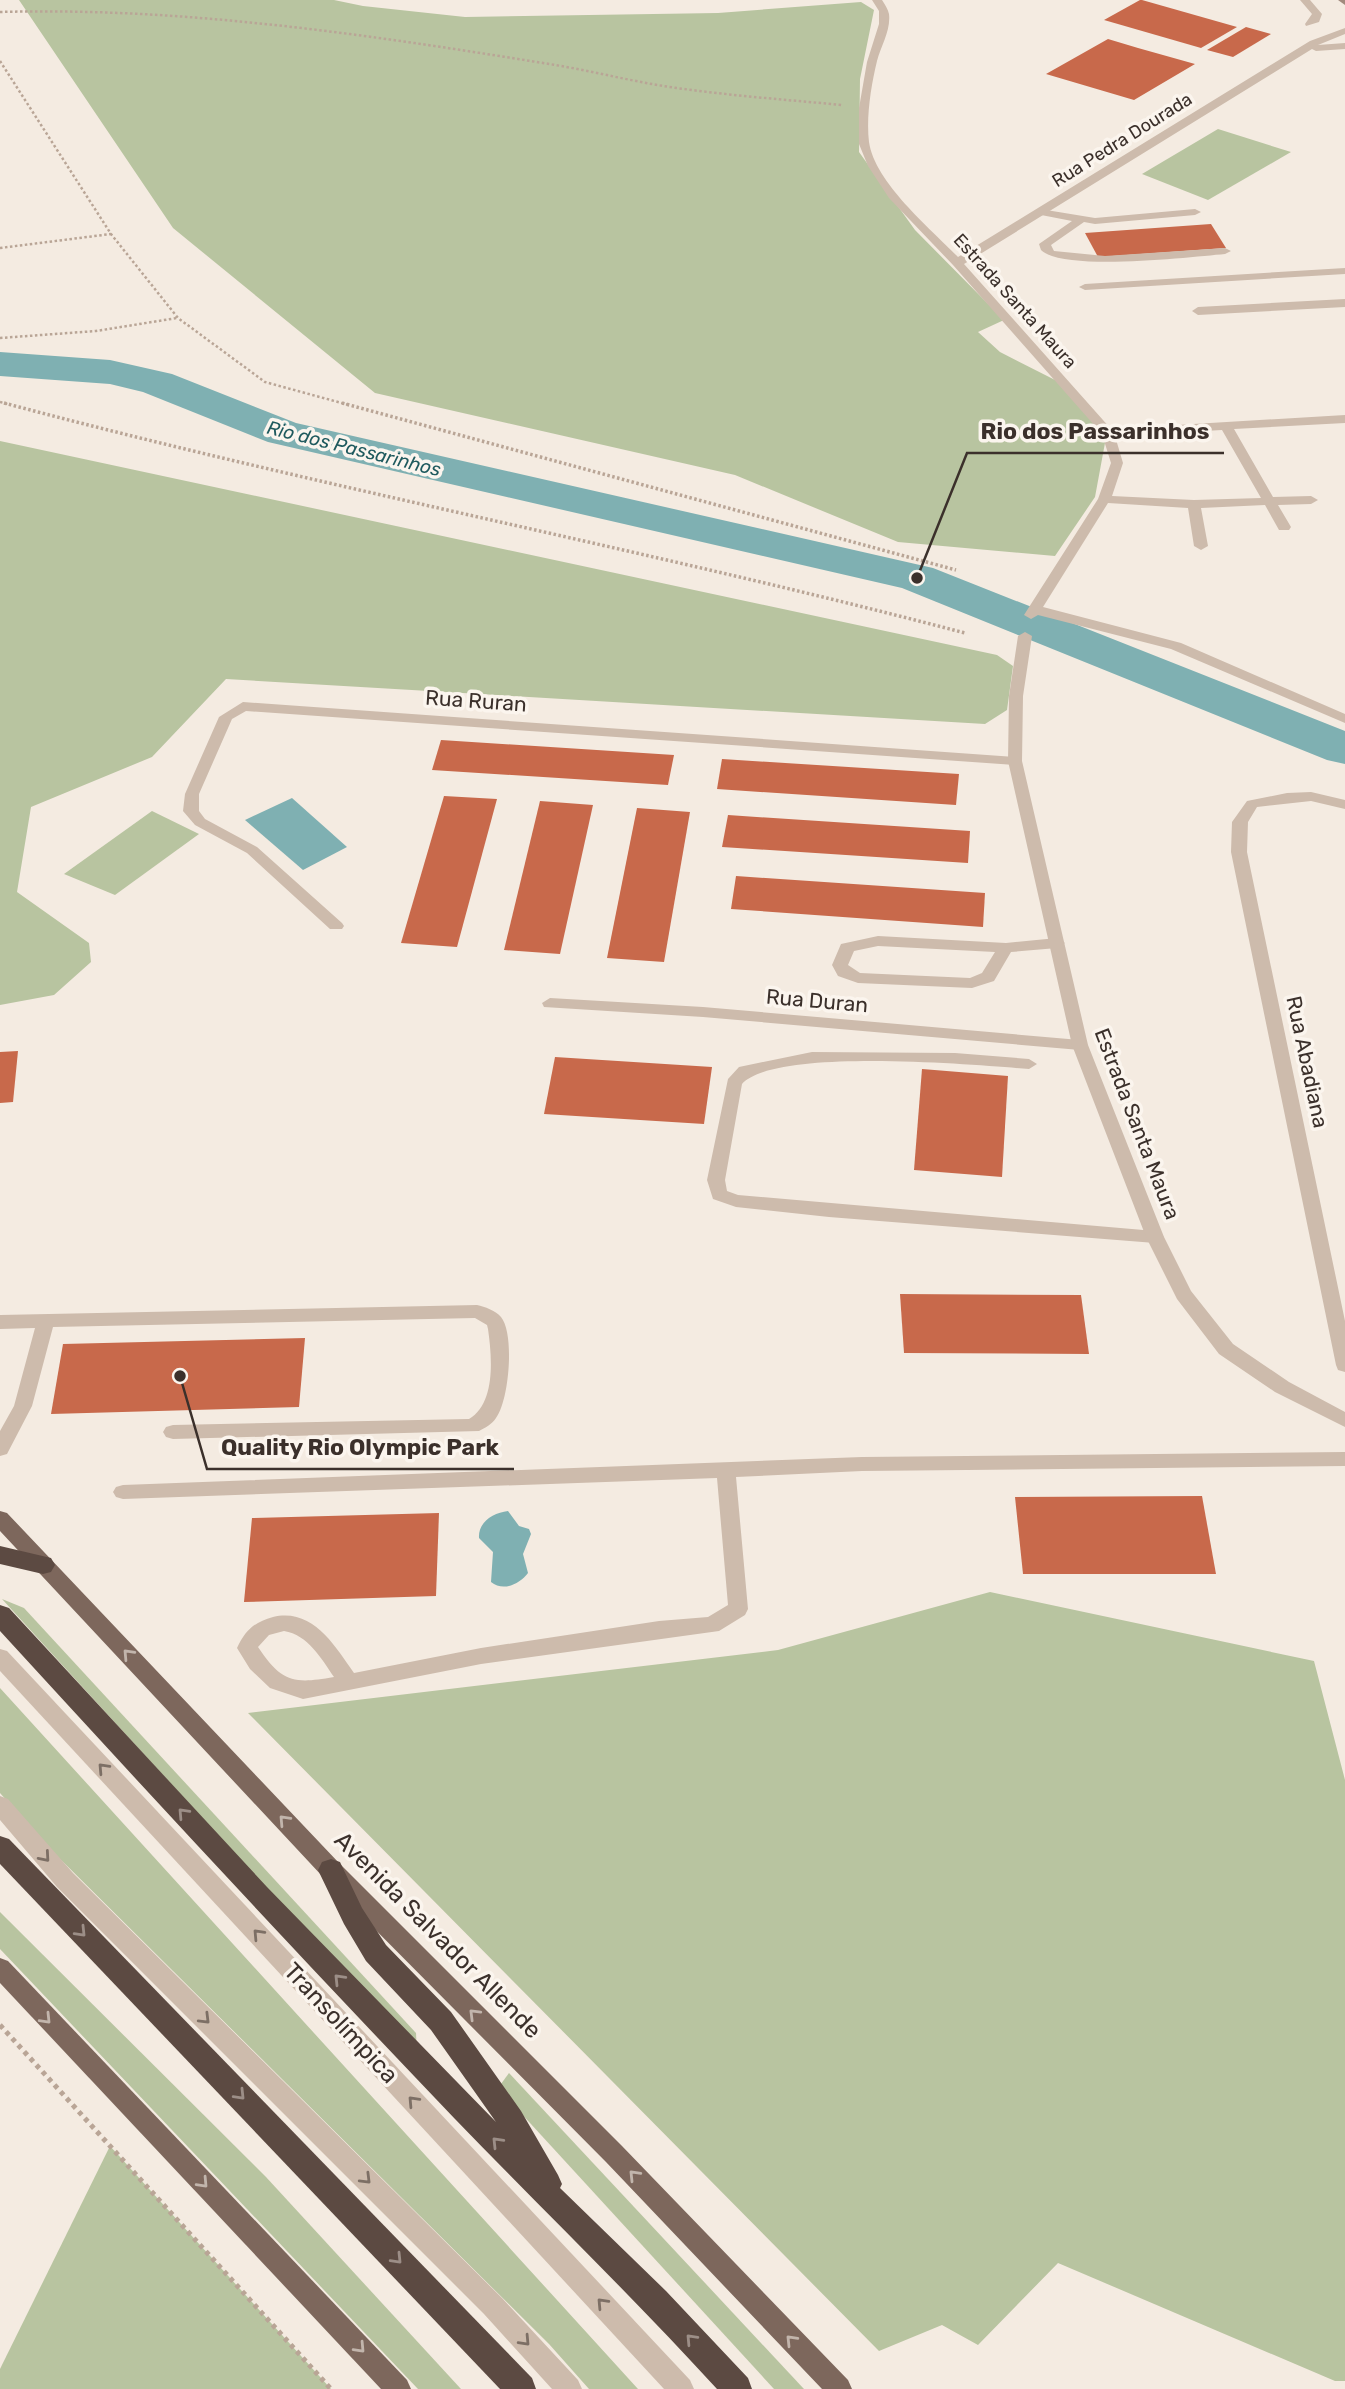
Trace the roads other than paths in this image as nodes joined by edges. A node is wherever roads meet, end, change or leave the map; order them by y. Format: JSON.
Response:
{"nodes":[{"id":1,"x":877,"y":0,"type":"edge"},
{"id":2,"x":1305,"y":0,"type":"edge"},
{"id":3,"x":1310,"y":24,"type":"dead end"},
{"id":4,"x":1345,"y":31,"type":"edge"},
{"id":5,"x":1345,"y":46,"type":"edge"},
{"id":6,"x":1306,"y":49,"type":"junction"},
{"id":7,"x":1040,"y":212,"type":"junction"},
{"id":8,"x":1195,"y":212,"type":"dead end"},
{"id":9,"x":1079,"y":221,"type":"junction"},
{"id":10,"x":1225,"y":251,"type":"dead end"},
{"id":11,"x":957,"y":263,"type":"junction"},
{"id":12,"x":1107,"y":269,"type":"dead end"},
{"id":13,"x":1345,"y":271,"type":"edge"},
{"id":14,"x":1115,"y":285,"type":"junction"},
{"id":15,"x":1085,"y":287,"type":"dead end"},
{"id":16,"x":1345,"y":303,"type":"edge"},
{"id":17,"x":1198,"y":311,"type":"dead end"},
{"id":18,"x":1345,"y":419,"type":"edge"},
{"id":19,"x":1226,"y":426,"type":"junction"},
{"id":20,"x":1108,"y":433,"type":"junction"},
{"id":21,"x":1104,"y":499,"type":"junction"},
{"id":22,"x":1311,"y":500,"type":"dead end"},
{"id":23,"x":1271,"y":502,"type":"junction"},
{"id":24,"x":1194,"y":504,"type":"junction"},
{"id":25,"x":1284,"y":527,"type":"dead end"},
{"id":26,"x":1202,"y":546,"type":"dead end"},
{"id":27,"x":1025,"y":636,"type":"dead end"},
{"id":28,"x":1345,"y":719,"type":"edge"},
{"id":29,"x":1015,"y":761,"type":"junction"},
{"id":30,"x":1345,"y":805,"type":"edge"},
{"id":31,"x":336,"y":926,"type":"dead end"},
{"id":32,"x":1057,"y":943,"type":"junction"},
{"id":33,"x":1006,"y":948,"type":"junction"},
{"id":34,"x":550,"y":1003,"type":"dead end"},
{"id":35,"x":1080,"y":1045,"type":"junction"},
{"id":36,"x":1029,"y":1065,"type":"dead end"},
{"id":37,"x":1155,"y":1237,"type":"junction"},
{"id":38,"x":46,"y":1319,"type":"junction"},
{"id":39,"x":0,"y":1322,"type":"edge"},
{"id":40,"x":1345,"y":1365,"type":"edge"},
{"id":41,"x":1345,"y":1420,"type":"edge"},
{"id":42,"x":173,"y":1432,"type":"dead end"},
{"id":43,"x":0,"y":1449,"type":"edge"},
{"id":44,"x":1345,"y":1459,"type":"edge"},
{"id":45,"x":726,"y":1470,"type":"junction"},
{"id":46,"x":123,"y":1492,"type":"dead end"},
{"id":47,"x":0,"y":1518,"type":"edge"},
{"id":48,"x":0,"y":1555,"type":"edge"},
{"id":49,"x":43,"y":1565,"type":"junction"},
{"id":50,"x":0,"y":1615,"type":"edge"},
{"id":51,"x":0,"y":1657,"type":"edge"},
{"id":52,"x":349,"y":1681,"type":"junction"},
{"id":53,"x":0,"y":1805,"type":"edge"},
{"id":54,"x":0,"y":1847,"type":"edge"},
{"id":55,"x":331,"y":1870,"type":"junction"},
{"id":56,"x":0,"y":1968,"type":"edge"},
{"id":57,"x":565,"y":2213,"type":"junction"},
{"id":58,"x":398,"y":2389,"type":"edge"},
{"id":59,"x":521,"y":2389,"type":"edge"},
{"id":60,"x":569,"y":2389,"type":"edge"},
{"id":61,"x":681,"y":2389,"type":"edge"},
{"id":62,"x":737,"y":2389,"type":"edge"},
{"id":63,"x":839,"y":2389,"type":"edge"}],
"edges":[{"from":1,"to":11,"type":"street","name":"Estrada Santa Maura"},
{"from":2,"to":3,"type":"street"},
{"from":4,"to":6,"type":"street","name":"Rua Pedra Dourada"},
{"from":5,"to":6,"type":"street","name":"Rua Pedra Dourada"},
{"from":6,"to":7,"type":"street","name":"Rua Pedra Dourada"},
{"from":7,"to":9,"type":"street"},
{"from":7,"to":11,"type":"street","name":"Rua Pedra Dourada"},
{"from":8,"to":9,"type":"street"},
{"from":9,"to":10,"type":"street"},
{"from":11,"to":20,"type":"street","name":"Estrada Santa Maura"},
{"from":12,"to":14,"type":"street"},
{"from":13,"to":14,"type":"street"},
{"from":14,"to":15,"type":"street"},
{"from":16,"to":17,"type":"street"},
{"from":18,"to":19,"type":"street"},
{"from":19,"to":20,"type":"street"},
{"from":19,"to":23,"type":"street"},
{"from":20,"to":21,"type":"street","name":"Estrada Santa Maura"},
{"from":21,"to":24,"type":"street"},
{"from":21,"to":28,"type":"street","name":"Estrada Santa Maura"},
{"from":22,"to":23,"type":"street"},
{"from":23,"to":24,"type":"street"},
{"from":23,"to":25,"type":"street"},
{"from":24,"to":26,"type":"street"},
{"from":27,"to":29,"type":"street","name":"Estrada Santa Maura"},
{"from":29,"to":31,"type":"street","name":"Rua Ruran"},
{"from":29,"to":32,"type":"street","name":"Estrada Santa Maura"},
{"from":30,"to":40,"type":"street","name":"Rua Abadiana"},
{"from":32,"to":33,"type":"street"},
{"from":32,"to":35,"type":"street","name":"Estrada Santa Maura"},
{"from":33,"to":33,"type":"street"},
{"from":34,"to":35,"type":"street","name":"Rua Duran"},
{"from":35,"to":37,"type":"street","name":"Estrada Santa Maura"},
{"from":36,"to":37,"type":"street"},
{"from":37,"to":41,"type":"street","name":"Estrada Santa Maura"},
{"from":38,"to":39,"type":"street"},
{"from":38,"to":42,"type":"street"},
{"from":38,"to":43,"type":"street"},
{"from":44,"to":45,"type":"street"},
{"from":45,"to":46,"type":"street"},
{"from":45,"to":52,"type":"street"},
{"from":47,"to":49,"type":"main road","name":"Avenida Salvador Allende"},
{"from":48,"to":49,"type":"highway"},
{"from":55,"to":49,"type":"main road","name":"Avenida Salvador Allende","one_way":true},
{"from":57,"to":50,"type":"highway","one_way":true},
{"from":61,"to":51,"type":"street","name":"Transolímpica","one_way":true},
{"from":52,"to":52,"type":"street"},
{"from":53,"to":60,"type":"street","one_way":true},
{"from":54,"to":59,"type":"highway","one_way":true},
{"from":55,"to":57,"type":"highway"},
{"from":63,"to":55,"type":"main road","name":"Avenida Salvador Allende","one_way":true},
{"from":56,"to":58,"type":"main road","one_way":true},
{"from":62,"to":57,"type":"highway","one_way":true}]}
